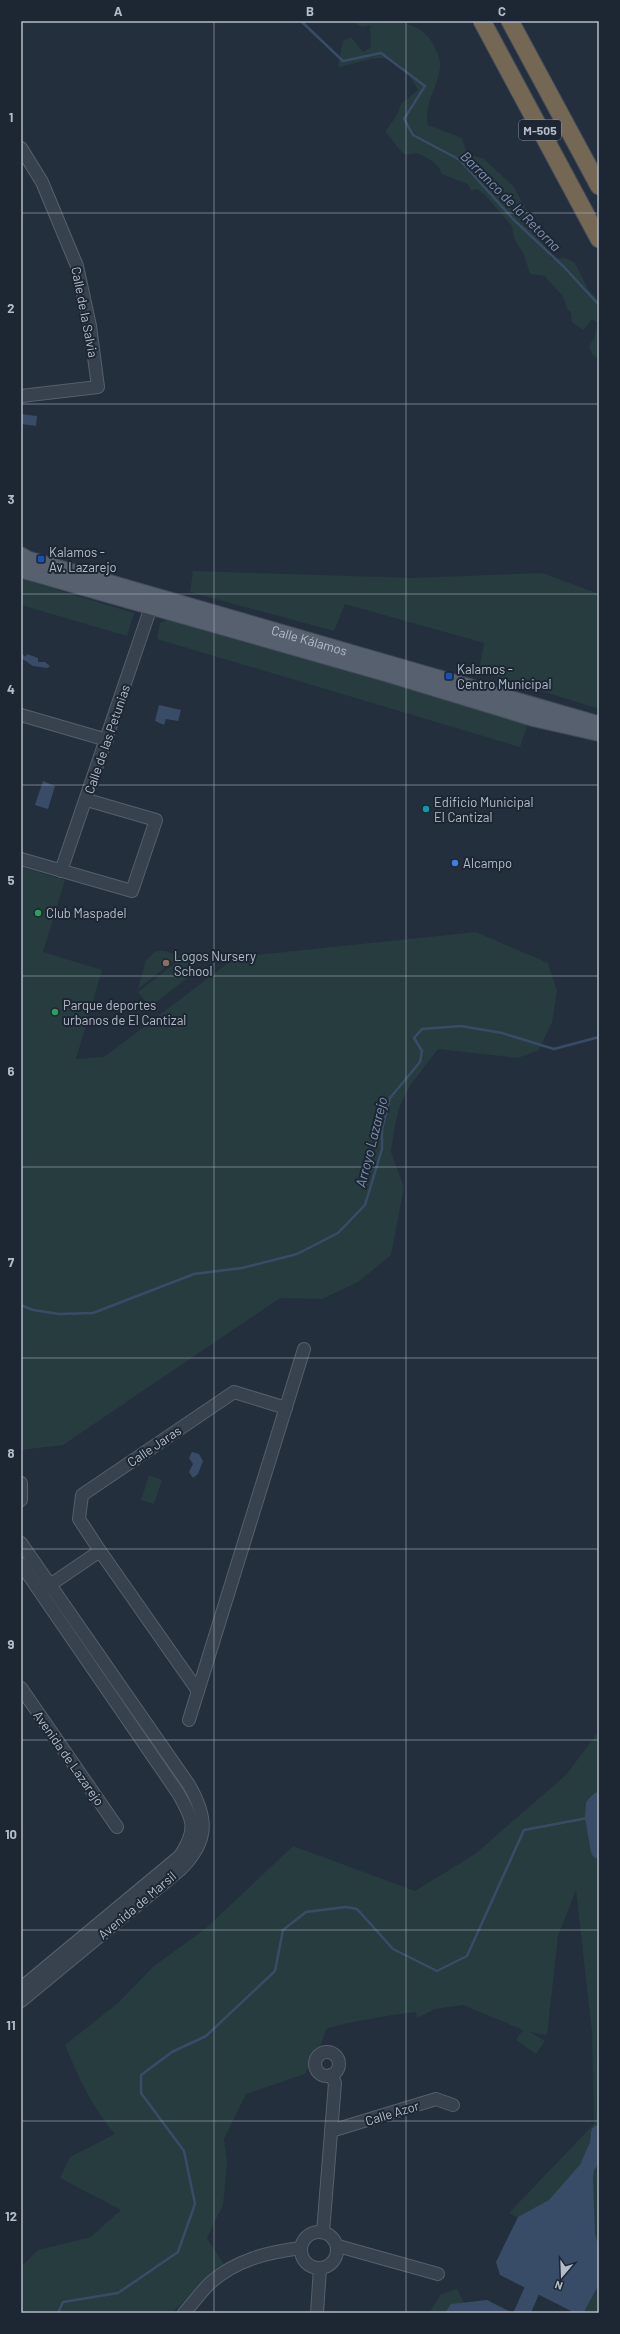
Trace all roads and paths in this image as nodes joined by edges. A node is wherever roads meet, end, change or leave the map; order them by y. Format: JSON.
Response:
{"nodes":[{"id":1,"x":482,"y":21,"type":"edge"},
{"id":2,"x":510,"y":21,"type":"edge"},
{"id":3,"x":21,"y":148,"type":"edge"},
{"id":4,"x":599,"y":186,"type":"edge"},
{"id":5,"x":599,"y":238,"type":"edge"},
{"id":6,"x":21,"y":396,"type":"edge"},
{"id":7,"x":21,"y":555,"type":"edge"},
{"id":8,"x":21,"y":570,"type":"edge"},
{"id":9,"x":151,"y":607,"type":"junction"},
{"id":10,"x":21,"y":715,"type":"edge"},
{"id":11,"x":599,"y":724,"type":"edge"},
{"id":12,"x":599,"y":733,"type":"edge"},
{"id":13,"x":107,"y":740,"type":"junction"},
{"id":14,"x":87,"y":800,"type":"junction"},
{"id":15,"x":21,"y":859,"type":"edge"},
{"id":16,"x":62,"y":871,"type":"junction"},
{"id":17,"x":304,"y":1349,"type":"dead end"},
{"id":18,"x":286,"y":1408,"type":"junction"},
{"id":19,"x":21,"y":1483,"type":"edge"},
{"id":20,"x":21,"y":1500,"type":"edge"},
{"id":21,"x":21,"y":1543,"type":"edge"},
{"id":22,"x":100,"y":1551,"type":"junction"},
{"id":23,"x":21,"y":1564,"type":"edge"},
{"id":24,"x":51,"y":1584,"type":"junction"},
{"id":25,"x":40,"y":1591,"type":"junction"},
{"id":26,"x":21,"y":1688,"type":"edge"},
{"id":27,"x":198,"y":1691,"type":"junction"},
{"id":28,"x":189,"y":1720,"type":"dead end"},
{"id":29,"x":118,"y":1827,"type":"dead end"},
{"id":30,"x":21,"y":1988,"type":"edge"},
{"id":31,"x":21,"y":2001,"type":"edge"},
{"id":32,"x":331,"y":2075,"type":"dead end"},
{"id":33,"x":453,"y":2105,"type":"dead end"},
{"id":34,"x":331,"y":2131,"type":"junction"},
{"id":35,"x":323,"y":2232,"type":"junction"},
{"id":36,"x":338,"y":2246,"type":"junction"},
{"id":37,"x":301,"y":2248,"type":"junction"},
{"id":38,"x":320,"y":2268,"type":"junction"},
{"id":39,"x":438,"y":2274,"type":"dead end"},
{"id":40,"x":184,"y":2313,"type":"edge"},
{"id":41,"x":317,"y":2313,"type":"edge"}],
"edges":[{"from":1,"to":5,"type":"highway","number":"M-505"},
{"from":2,"to":4,"type":"highway","number":"M-505"},
{"from":3,"to":6,"type":"street","name":"Calle de la Salvia"},
{"from":7,"to":11,"type":"main road","name":"Calle Kálamos"},
{"from":8,"to":9,"type":"main road","name":"Calle Kálamos"},
{"from":9,"to":12,"type":"main road","name":"Calle Kálamos"},
{"from":9,"to":13,"type":"street","name":"Calle de las Petunias"},
{"from":10,"to":13,"type":"street"},
{"from":13,"to":14,"type":"street","name":"Calle de las Petunias"},
{"from":14,"to":16,"type":"street","name":"Calle de las Petunias"},
{"from":14,"to":16,"type":"street"},
{"from":15,"to":16,"type":"street"},
{"from":17,"to":18,"type":"street"},
{"from":18,"to":22,"type":"street","name":"Calle Jaras"},
{"from":18,"to":27,"type":"street"},
{"from":19,"to":20,"type":"street"},
{"from":21,"to":24,"type":"street"},
{"from":22,"to":24,"type":"street"},
{"from":22,"to":27,"type":"street","name":"Calle Jaras"},
{"from":23,"to":25,"type":"street"},
{"from":24,"to":25,"type":"street"},
{"from":24,"to":31,"type":"street","name":"Avenida de Marsil"},
{"from":25,"to":30,"type":"street","name":"Avenida de Marsil"},
{"from":26,"to":29,"type":"street","name":"Avenida de Lazarejo"},
{"from":27,"to":28,"type":"street"},
{"from":32,"to":34,"type":"street"},
{"from":33,"to":34,"type":"street","name":"Calle Azor"},
{"from":34,"to":35,"type":"street"},
{"from":35,"to":36,"type":"street"},
{"from":35,"to":37,"type":"street"},
{"from":36,"to":38,"type":"street"},
{"from":36,"to":39,"type":"street"},
{"from":37,"to":38,"type":"street"},
{"from":37,"to":40,"type":"street"},
{"from":38,"to":41,"type":"street"}]}
